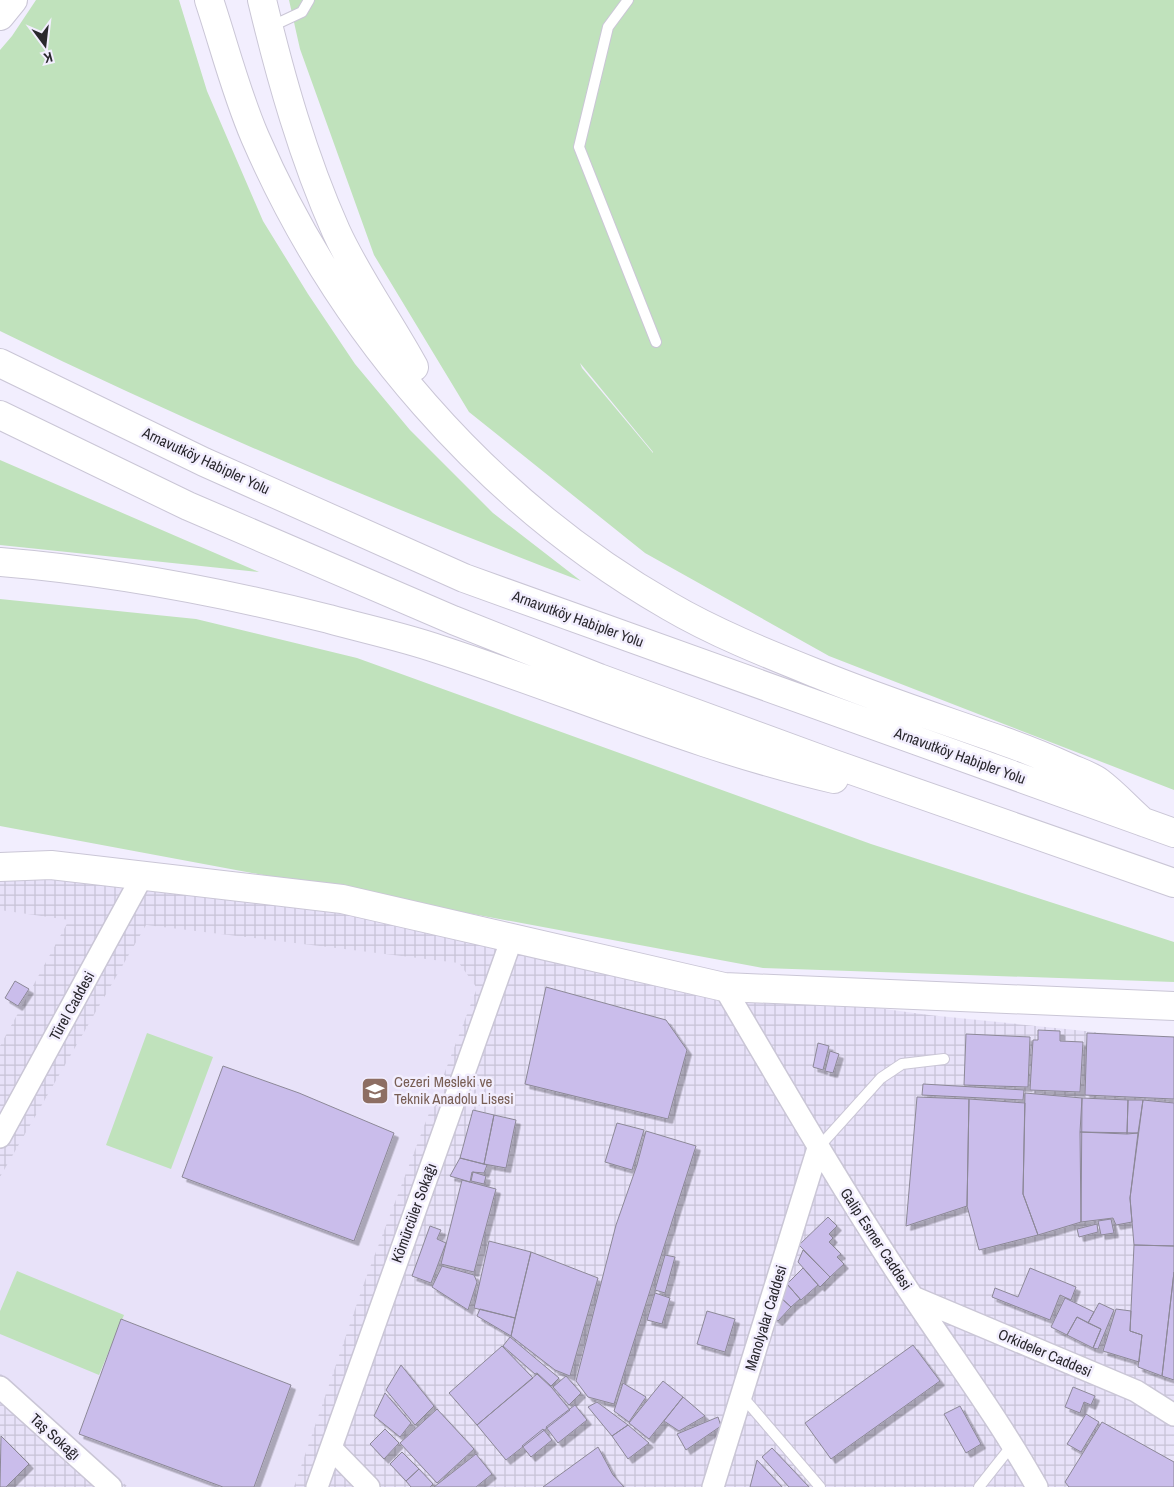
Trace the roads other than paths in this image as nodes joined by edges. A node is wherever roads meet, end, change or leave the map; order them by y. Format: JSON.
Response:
{"nodes":[{"id":1,"x":13,"y":0,"type":"edge"},
{"id":2,"x":209,"y":0,"type":"edge"},
{"id":3,"x":262,"y":0,"type":"edge"},
{"id":4,"x":309,"y":0,"type":"edge"},
{"id":5,"x":628,"y":0,"type":"edge"},
{"id":6,"x":0,"y":16,"type":"edge"},
{"id":7,"x":269,"y":28,"type":"junction"},
{"id":8,"x":656,"y":342,"type":"dead end"},
{"id":9,"x":0,"y":363,"type":"edge"},
{"id":10,"x":0,"y":415,"type":"edge"},
{"id":11,"x":455,"y":440,"type":"junction"},
{"id":12,"x":0,"y":562,"type":"edge"},
{"id":13,"x":953,"y":804,"type":"junction"},
{"id":14,"x":1143,"y":822,"type":"junction"},
{"id":15,"x":1174,"y":833,"type":"edge"},
{"id":16,"x":0,"y":867,"type":"edge"},
{"id":17,"x":143,"y":875,"type":"junction"},
{"id":18,"x":1174,"y":883,"type":"edge"},
{"id":19,"x":512,"y":938,"type":"junction"},
{"id":20,"x":724,"y":987,"type":"junction"},
{"id":21,"x":1174,"y":1006,"type":"edge"},
{"id":22,"x":944,"y":1059,"type":"dead end"},
{"id":23,"x":0,"y":1137,"type":"edge"},
{"id":24,"x":818,"y":1148,"type":"junction"},
{"id":25,"x":913,"y":1297,"type":"junction"},
{"id":26,"x":0,"y":1387,"type":"edge"},
{"id":27,"x":742,"y":1396,"type":"junction"},
{"id":28,"x":1174,"y":1415,"type":"edge"},
{"id":29,"x":1013,"y":1444,"type":"junction"},
{"id":30,"x":331,"y":1448,"type":"junction"},
{"id":31,"x":111,"y":1487,"type":"edge"},
{"id":32,"x":317,"y":1487,"type":"edge"},
{"id":33,"x":369,"y":1487,"type":"edge"},
{"id":34,"x":713,"y":1487,"type":"edge"},
{"id":35,"x":820,"y":1487,"type":"edge"},
{"id":36,"x":979,"y":1487,"type":"edge"},
{"id":37,"x":1037,"y":1487,"type":"edge"}],
"edges":[{"from":1,"to":6,"type":"main road"},
{"from":2,"to":11,"type":"main road"},
{"from":3,"to":7,"type":"main road"},
{"from":4,"to":7,"type":"lane"},
{"from":5,"to":8,"type":"lane"},
{"from":7,"to":11,"type":"main road"},
{"from":9,"to":14,"type":"main road","name":"Arnavutköy Habipler Yolu"},
{"from":10,"to":13,"type":"main road"},
{"from":11,"to":14,"type":"main road"},
{"from":12,"to":13,"type":"main road"},
{"from":13,"to":18,"type":"main road"},
{"from":14,"to":15,"type":"main road","name":"Arnavutköy Habipler Yolu"},
{"from":16,"to":17,"type":"main road"},
{"from":17,"to":19,"type":"main road"},
{"from":17,"to":23,"type":"street","name":"Türel Caddesi"},
{"from":19,"to":20,"type":"main road"},
{"from":19,"to":30,"type":"street","name":"Kömürcüler Sokağı"},
{"from":20,"to":21,"type":"main road"},
{"from":20,"to":24,"type":"street","name":"Galip Esmer Caddesi"},
{"from":22,"to":24,"type":"lane"},
{"from":24,"to":25,"type":"street","name":"Galip Esmer Caddesi"},
{"from":24,"to":27,"type":"street","name":"Manolyalar Caddesi"},
{"from":25,"to":28,"type":"street","name":"Orkideler Caddesi"},
{"from":25,"to":29,"type":"street","name":"Galip Esmer Caddesi"},
{"from":26,"to":31,"type":"street","name":"Taş Sokağı"},
{"from":27,"to":34,"type":"street","name":"Manolyalar Caddesi"},
{"from":27,"to":35,"type":"lane"},
{"from":29,"to":36,"type":"lane"},
{"from":29,"to":37,"type":"street","name":"Galip Esmer Caddesi"},
{"from":30,"to":32,"type":"street","name":"Kömürcüler Sokağı"},
{"from":30,"to":33,"type":"street"}]}
